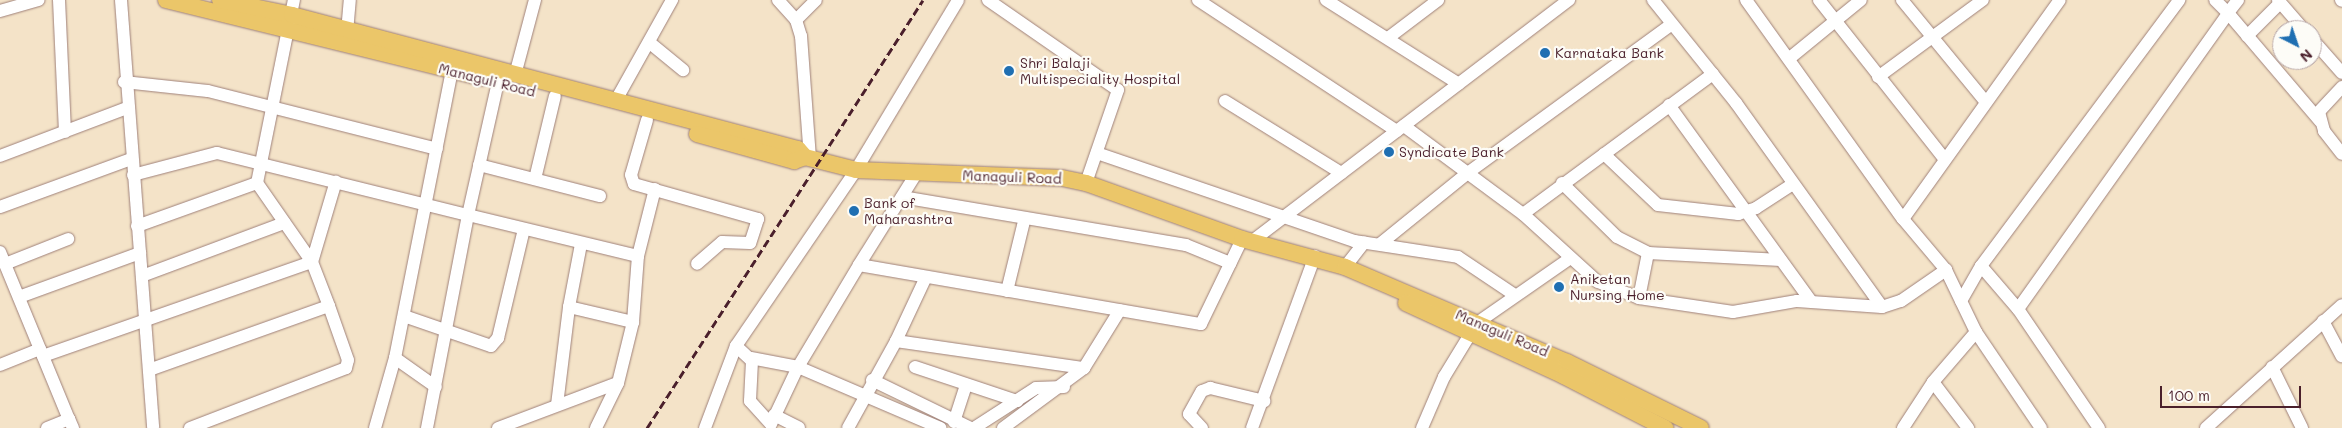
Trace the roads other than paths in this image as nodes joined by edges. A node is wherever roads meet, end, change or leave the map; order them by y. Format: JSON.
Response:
{"nodes":[{"id":1,"x":38,"y":0,"type":"edge"},
{"id":2,"x":59,"y":0,"type":"edge"},
{"id":3,"x":121,"y":0,"type":"edge"},
{"id":4,"x":166,"y":0,"type":"edge"},
{"id":5,"x":220,"y":0,"type":"edge"},
{"id":6,"x":350,"y":0,"type":"edge"},
{"id":7,"x":535,"y":0,"type":"edge"},
{"id":8,"x":672,"y":0,"type":"edge"},
{"id":9,"x":778,"y":0,"type":"edge"},
{"id":10,"x":816,"y":0,"type":"edge"},
{"id":11,"x":958,"y":0,"type":"edge"},
{"id":12,"x":988,"y":0,"type":"edge"},
{"id":13,"x":1198,"y":0,"type":"edge"},
{"id":14,"x":1326,"y":0,"type":"edge"},
{"id":15,"x":1438,"y":0,"type":"edge"},
{"id":16,"x":1569,"y":0,"type":"edge"},
{"id":17,"x":1653,"y":0,"type":"edge"},
{"id":18,"x":1746,"y":0,"type":"edge"},
{"id":19,"x":1819,"y":0,"type":"edge"},
{"id":20,"x":1861,"y":0,"type":"edge"},
{"id":21,"x":1902,"y":0,"type":"edge"},
{"id":22,"x":1983,"y":0,"type":"edge"},
{"id":23,"x":2060,"y":0,"type":"edge"},
{"id":24,"x":2179,"y":0,"type":"edge"},
{"id":25,"x":2215,"y":0,"type":"edge"},
{"id":26,"x":2238,"y":0,"type":"edge"},
{"id":27,"x":2279,"y":1,"type":"edge"},
{"id":28,"x":1346,"y":5,"type":"edge"},
{"id":29,"x":0,"y":11,"type":"edge"},
{"id":30,"x":2228,"y":13,"type":"junction"},
{"id":31,"x":292,"y":15,"type":"edge"},
{"id":32,"x":796,"y":20,"type":"junction"},
{"id":33,"x":1835,"y":20,"type":"junction"},
{"id":34,"x":2295,"y":20,"type":"edge"},
{"id":35,"x":1672,"y":24,"type":"junction"},
{"id":36,"x":347,"y":32,"type":"junction"},
{"id":37,"x":2247,"y":36,"type":"junction"},
{"id":38,"x":1931,"y":37,"type":"junction"},
{"id":39,"x":1388,"y":38,"type":"junction"},
{"id":40,"x":650,"y":43,"type":"junction"},
{"id":41,"x":2322,"y":50,"type":"edge"},
{"id":42,"x":1790,"y":57,"type":"junction"},
{"id":43,"x":683,"y":70,"type":"dead end"},
{"id":44,"x":452,"y":71,"type":"junction"},
{"id":45,"x":2342,"y":73,"type":"edge"},
{"id":46,"x":1713,"y":74,"type":"junction"},
{"id":47,"x":515,"y":75,"type":"junction"},
{"id":48,"x":1878,"y":77,"type":"junction"},
{"id":49,"x":124,"y":82,"type":"junction"},
{"id":50,"x":498,"y":82,"type":"junction"},
{"id":51,"x":1459,"y":84,"type":"junction"},
{"id":52,"x":2342,"y":87,"type":"edge"},
{"id":53,"x":555,"y":96,"type":"junction"},
{"id":54,"x":1225,"y":101,"type":"dead end"},
{"id":55,"x":1985,"y":101,"type":"junction"},
{"id":56,"x":616,"y":102,"type":"junction"},
{"id":57,"x":1669,"y":105,"type":"junction"},
{"id":58,"x":274,"y":106,"type":"junction"},
{"id":59,"x":127,"y":108,"type":"junction"},
{"id":60,"x":647,"y":120,"type":"junction"},
{"id":61,"x":2320,"y":121,"type":"junction"},
{"id":62,"x":1401,"y":128,"type":"junction"},
{"id":63,"x":65,"y":132,"type":"junction"},
{"id":64,"x":437,"y":149,"type":"junction"},
{"id":65,"x":1096,"y":152,"type":"junction"},
{"id":66,"x":1604,"y":154,"type":"junction"},
{"id":67,"x":2342,"y":154,"type":"edge"},
{"id":68,"x":0,"y":156,"type":"edge"},
{"id":69,"x":808,"y":158,"type":"junction"},
{"id":70,"x":1943,"y":158,"type":"junction"},
{"id":71,"x":131,"y":159,"type":"junction"},
{"id":72,"x":264,"y":161,"type":"junction"},
{"id":73,"x":479,"y":165,"type":"junction"},
{"id":74,"x":856,"y":170,"type":"junction"},
{"id":75,"x":1469,"y":172,"type":"junction"},
{"id":76,"x":916,"y":174,"type":"junction"},
{"id":77,"x":1341,"y":174,"type":"junction"},
{"id":78,"x":133,"y":175,"type":"junction"},
{"id":79,"x":535,"y":179,"type":"junction"},
{"id":80,"x":336,"y":181,"type":"junction"},
{"id":81,"x":258,"y":183,"type":"junction"},
{"id":82,"x":1086,"y":183,"type":"junction"},
{"id":83,"x":1562,"y":183,"type":"junction"},
{"id":84,"x":1793,"y":184,"type":"junction"},
{"id":85,"x":655,"y":190,"type":"junction"},
{"id":86,"x":600,"y":196,"type":"dead end"},
{"id":87,"x":902,"y":197,"type":"junction"},
{"id":88,"x":426,"y":204,"type":"junction"},
{"id":89,"x":0,"y":207,"type":"edge"},
{"id":90,"x":1745,"y":213,"type":"junction"},
{"id":91,"x":1523,"y":214,"type":"junction"},
{"id":92,"x":468,"y":215,"type":"junction"},
{"id":93,"x":1902,"y":218,"type":"junction"},
{"id":94,"x":1281,"y":219,"type":"junction"},
{"id":95,"x":1024,"y":221,"type":"junction"},
{"id":96,"x":284,"y":223,"type":"junction"},
{"id":97,"x":137,"y":226,"type":"junction"},
{"id":98,"x":524,"y":229,"type":"junction"},
{"id":99,"x":68,"y":239,"type":"dead end"},
{"id":100,"x":1247,"y":241,"type":"junction"},
{"id":101,"x":1364,"y":243,"type":"junction"},
{"id":102,"x":581,"y":244,"type":"junction"},
{"id":103,"x":1380,"y":244,"type":"junction"},
{"id":104,"x":140,"y":253,"type":"junction"},
{"id":105,"x":1648,"y":253,"type":"junction"},
{"id":106,"x":638,"y":256,"type":"junction"},
{"id":107,"x":2,"y":258,"type":"edge"},
{"id":108,"x":1569,"y":259,"type":"junction"},
{"id":109,"x":1313,"y":260,"type":"junction"},
{"id":110,"x":1781,"y":260,"type":"junction"},
{"id":111,"x":312,"y":262,"type":"junction"},
{"id":112,"x":698,"y":264,"type":"dead end"},
{"id":113,"x":1230,"y":264,"type":"junction"},
{"id":114,"x":859,"y":265,"type":"junction"},
{"id":115,"x":1981,"y":266,"type":"junction"},
{"id":116,"x":1345,"y":267,"type":"junction"},
{"id":117,"x":1946,"y":270,"type":"junction"},
{"id":118,"x":142,"y":276,"type":"junction"},
{"id":119,"x":926,"y":277,"type":"junction"},
{"id":120,"x":1007,"y":291,"type":"junction"},
{"id":121,"x":1513,"y":294,"type":"junction"},
{"id":122,"x":18,"y":297,"type":"junction"},
{"id":123,"x":1639,"y":298,"type":"junction"},
{"id":124,"x":1812,"y":301,"type":"junction"},
{"id":125,"x":1962,"y":301,"type":"junction"},
{"id":126,"x":2342,"y":305,"type":"edge"},
{"id":127,"x":329,"y":306,"type":"junction"},
{"id":128,"x":569,"y":307,"type":"junction"},
{"id":129,"x":1882,"y":307,"type":"junction"},
{"id":130,"x":2018,"y":309,"type":"junction"},
{"id":131,"x":1120,"y":310,"type":"junction"},
{"id":132,"x":404,"y":316,"type":"junction"},
{"id":133,"x":2324,"y":321,"type":"junction"},
{"id":134,"x":633,"y":322,"type":"junction"},
{"id":135,"x":145,"y":323,"type":"junction"},
{"id":136,"x":1473,"y":328,"type":"junction"},
{"id":137,"x":1976,"y":332,"type":"junction"},
{"id":138,"x":448,"y":333,"type":"junction"},
{"id":139,"x":896,"y":341,"type":"junction"},
{"id":140,"x":736,"y":346,"type":"junction"},
{"id":141,"x":42,"y":352,"type":"junction"},
{"id":142,"x":2342,"y":356,"type":"edge"},
{"id":143,"x":396,"y":358,"type":"junction"},
{"id":144,"x":751,"y":358,"type":"junction"},
{"id":145,"x":0,"y":364,"type":"edge"},
{"id":146,"x":798,"y":367,"type":"junction"},
{"id":147,"x":915,"y":367,"type":"dead end"},
{"id":148,"x":2272,"y":367,"type":"junction"},
{"id":149,"x":1084,"y":368,"type":"junction"},
{"id":150,"x":149,"y":370,"type":"junction"},
{"id":151,"x":872,"y":380,"type":"junction"},
{"id":152,"x":1933,"y":382,"type":"junction"},
{"id":153,"x":618,"y":383,"type":"junction"},
{"id":154,"x":966,"y":386,"type":"junction"},
{"id":155,"x":436,"y":387,"type":"junction"},
{"id":156,"x":1064,"y":387,"type":"junction"},
{"id":157,"x":864,"y":393,"type":"junction"},
{"id":158,"x":1017,"y":401,"type":"junction"},
{"id":159,"x":1264,"y":402,"type":"junction"},
{"id":160,"x":557,"y":406,"type":"junction"},
{"id":161,"x":771,"y":422,"type":"edge"},
{"id":162,"x":954,"y":422,"type":"junction"},
{"id":163,"x":71,"y":424,"type":"edge"},
{"id":164,"x":376,"y":426,"type":"edge"},
{"id":165,"x":1966,"y":427,"type":"edge"},
{"id":166,"x":47,"y":428,"type":"edge"},
{"id":167,"x":153,"y":428,"type":"edge"},
{"id":168,"x":190,"y":428,"type":"edge"},
{"id":169,"x":363,"y":428,"type":"edge"},
{"id":170,"x":427,"y":428,"type":"edge"},
{"id":171,"x":498,"y":428,"type":"edge"},
{"id":172,"x":596,"y":428,"type":"edge"},
{"id":173,"x":705,"y":428,"type":"edge"},
{"id":174,"x":799,"y":428,"type":"edge"},
{"id":175,"x":848,"y":428,"type":"edge"},
{"id":176,"x":940,"y":428,"type":"edge"},
{"id":177,"x":972,"y":428,"type":"edge"},
{"id":178,"x":1003,"y":428,"type":"edge"},
{"id":179,"x":1202,"y":428,"type":"edge"},
{"id":180,"x":1252,"y":428,"type":"edge"},
{"id":181,"x":1422,"y":428,"type":"edge"},
{"id":182,"x":1665,"y":428,"type":"edge"},
{"id":183,"x":1701,"y":428,"type":"edge"},
{"id":184,"x":1903,"y":428,"type":"edge"},
{"id":185,"x":2041,"y":428,"type":"edge"},
{"id":186,"x":2099,"y":428,"type":"edge"},
{"id":187,"x":2206,"y":428,"type":"edge"},
{"id":188,"x":2302,"y":428,"type":"edge"}],
"edges":[{"from":1,"to":29,"type":"street"},
{"from":2,"to":63,"type":"street"},
{"from":3,"to":49,"type":"street"},
{"from":4,"to":31,"type":"main road","name":"Managuli Road"},
{"from":5,"to":31,"type":"main road","name":"Managuli Road"},
{"from":6,"to":36,"type":"street"},
{"from":7,"to":47,"type":"street"},
{"from":8,"to":40,"type":"street"},
{"from":9,"to":32,"type":"street"},
{"from":10,"to":32,"type":"street"},
{"from":11,"to":74,"type":"street"},
{"from":12,"to":65,"type":"street"},
{"from":13,"to":62,"type":"street"},
{"from":14,"to":28,"type":"street"},
{"from":15,"to":39,"type":"street"},
{"from":16,"to":51,"type":"street"},
{"from":17,"to":35,"type":"street"},
{"from":18,"to":42,"type":"street"},
{"from":19,"to":33,"type":"street"},
{"from":20,"to":33,"type":"street"},
{"from":21,"to":38,"type":"street"},
{"from":22,"to":38,"type":"street"},
{"from":23,"to":55,"type":"street"},
{"from":24,"to":115,"type":"street"},
{"from":25,"to":30,"type":"street"},
{"from":26,"to":30,"type":"street"},
{"from":27,"to":34,"type":"street"},
{"from":27,"to":37,"type":"street"},
{"from":28,"to":39,"type":"street"},
{"from":30,"to":37,"type":"street"},
{"from":30,"to":130,"type":"street"},
{"from":31,"to":36,"type":"main road","name":"Managuli Road"},
{"from":31,"to":44,"type":"main road","name":"Managuli Road"},
{"from":31,"to":58,"type":"street"},
{"from":32,"to":69,"type":"street"},
{"from":33,"to":42,"type":"street"},
{"from":33,"to":48,"type":"street"},
{"from":35,"to":46,"type":"street"},
{"from":35,"to":75,"type":"street"},
{"from":36,"to":47,"type":"main road","name":"Managuli Road"},
{"from":37,"to":61,"type":"street"},
{"from":38,"to":48,"type":"street"},
{"from":38,"to":55,"type":"street"},
{"from":39,"to":51,"type":"street"},
{"from":40,"to":43,"type":"street"},
{"from":40,"to":56,"type":"street"},
{"from":41,"to":45,"type":"street"},
{"from":42,"to":93,"type":"street"},
{"from":44,"to":50,"type":"main road","name":"Managuli Road"},
{"from":44,"to":64,"type":"street"},
{"from":46,"to":57,"type":"street"},
{"from":46,"to":84,"type":"street"},
{"from":47,"to":56,"type":"main road","name":"Managuli Road"},
{"from":48,"to":70,"type":"street"},
{"from":49,"to":58,"type":"street"},
{"from":49,"to":59,"type":"street"},
{"from":50,"to":53,"type":"main road","name":"Managuli Road"},
{"from":50,"to":73,"type":"street"},
{"from":51,"to":62,"type":"street"},
{"from":52,"to":61,"type":"street"},
{"from":53,"to":60,"type":"main road","name":"Managuli Road"},
{"from":53,"to":79,"type":"street"},
{"from":54,"to":77,"type":"street"},
{"from":55,"to":70,"type":"street"},
{"from":56,"to":69,"type":"main road","name":"Managuli Road"},
{"from":57,"to":66,"type":"street"},
{"from":57,"to":90,"type":"street"},
{"from":58,"to":64,"type":"street"},
{"from":58,"to":72,"type":"street"},
{"from":59,"to":63,"type":"street"},
{"from":59,"to":71,"type":"street"},
{"from":60,"to":69,"type":"main road","name":"Managuli Road"},
{"from":60,"to":85,"type":"street"},
{"from":61,"to":67,"type":"street"},
{"from":62,"to":75,"type":"street"},
{"from":62,"to":77,"type":"street"},
{"from":63,"to":68,"type":"street"},
{"from":64,"to":88,"type":"street"},
{"from":65,"to":82,"type":"street"},
{"from":65,"to":94,"type":"street"},
{"from":66,"to":83,"type":"street"},
{"from":66,"to":90,"type":"street"},
{"from":69,"to":74,"type":"main road","name":"Managuli Road"},
{"from":70,"to":93,"type":"street"},
{"from":71,"to":78,"type":"street"},
{"from":71,"to":89,"type":"street"},
{"from":72,"to":78,"type":"street"},
{"from":72,"to":80,"type":"street"},
{"from":72,"to":81,"type":"street"},
{"from":73,"to":79,"type":"street"},
{"from":73,"to":92,"type":"street"},
{"from":74,"to":76,"type":"main road","name":"Managuli Road"},
{"from":74,"to":140,"type":"street"},
{"from":75,"to":91,"type":"street"},
{"from":75,"to":103,"type":"street"},
{"from":76,"to":82,"type":"main road","name":"Managuli Road"},
{"from":76,"to":87,"type":"street"},
{"from":77,"to":94,"type":"street"},
{"from":78,"to":97,"type":"street"},
{"from":79,"to":86,"type":"street"},
{"from":80,"to":88,"type":"street"},
{"from":80,"to":111,"type":"street"},
{"from":81,"to":96,"type":"street"},
{"from":81,"to":97,"type":"street"},
{"from":82,"to":100,"type":"main road","name":"Managuli Road"},
{"from":83,"to":91,"type":"street"},
{"from":83,"to":105,"type":"street"},
{"from":84,"to":90,"type":"street"},
{"from":84,"to":129,"type":"street"},
{"from":85,"to":106,"type":"street"},
{"from":85,"to":112,"type":"street"},
{"from":87,"to":95,"type":"street"},
{"from":87,"to":114,"type":"street"},
{"from":88,"to":92,"type":"street"},
{"from":88,"to":132,"type":"street"},
{"from":90,"to":110,"type":"street"},
{"from":91,"to":108,"type":"street"},
{"from":92,"to":98,"type":"street"},
{"from":92,"to":138,"type":"street"},
{"from":93,"to":117,"type":"street"},
{"from":94,"to":100,"type":"street"},
{"from":94,"to":101,"type":"street"},
{"from":95,"to":113,"type":"street"},
{"from":95,"to":120,"type":"street"},
{"from":96,"to":111,"type":"street"},
{"from":96,"to":118,"type":"street"},
{"from":97,"to":104,"type":"street"},
{"from":98,"to":102,"type":"street"},
{"from":98,"to":138,"type":"street"},
{"from":99,"to":107,"type":"street"},
{"from":100,"to":109,"type":"main road","name":"Managuli Road"},
{"from":100,"to":113,"type":"street"},
{"from":101,"to":103,"type":"street"},
{"from":101,"to":116,"type":"street"},
{"from":102,"to":106,"type":"street"},
{"from":102,"to":128,"type":"street"},
{"from":103,"to":121,"type":"street"},
{"from":104,"to":118,"type":"street"},
{"from":104,"to":122,"type":"street"},
{"from":105,"to":110,"type":"street"},
{"from":105,"to":123,"type":"street"},
{"from":106,"to":134,"type":"street"},
{"from":107,"to":122,"type":"street"},
{"from":108,"to":121,"type":"street"},
{"from":108,"to":123,"type":"street"},
{"from":109,"to":116,"type":"main road","name":"Managuli Road"},
{"from":109,"to":136,"type":"main road","name":"Managuli Road"},
{"from":109,"to":159,"type":"street"},
{"from":110,"to":124,"type":"street"},
{"from":111,"to":127,"type":"street"},
{"from":111,"to":135,"type":"street"},
{"from":113,"to":131,"type":"street"},
{"from":114,"to":119,"type":"street"},
{"from":114,"to":146,"type":"street"},
{"from":115,"to":125,"type":"street"},
{"from":115,"to":130,"type":"street"},
{"from":116,"to":136,"type":"main road","name":"Managuli Road"},
{"from":117,"to":125,"type":"street"},
{"from":117,"to":129,"type":"street"},
{"from":118,"to":135,"type":"street"},
{"from":119,"to":120,"type":"street"},
{"from":119,"to":139,"type":"street"},
{"from":120,"to":131,"type":"street"},
{"from":121,"to":136,"type":"street"},
{"from":122,"to":141,"type":"street"},
{"from":123,"to":124,"type":"street"},
{"from":124,"to":129,"type":"street"},
{"from":125,"to":137,"type":"street"},
{"from":126,"to":133,"type":"street"},
{"from":127,"to":150,"type":"street"},
{"from":127,"to":168,"type":"street"},
{"from":128,"to":134,"type":"street"},
{"from":128,"to":160,"type":"street"},
{"from":130,"to":186,"type":"street"},
{"from":131,"to":149,"type":"street"},
{"from":132,"to":138,"type":"street"},
{"from":132,"to":143,"type":"street"},
{"from":133,"to":142,"type":"street"},
{"from":133,"to":148,"type":"street"},
{"from":134,"to":153,"type":"street"},
{"from":135,"to":141,"type":"street"},
{"from":135,"to":150,"type":"street"},
{"from":136,"to":181,"type":"street"},
{"from":136,"to":182,"type":"main road","name":"Managuli Road"},
{"from":136,"to":183,"type":"main road","name":"Managuli Road"},
{"from":137,"to":152,"type":"street"},
{"from":137,"to":185,"type":"street"},
{"from":138,"to":155,"type":"street"},
{"from":139,"to":149,"type":"street"},
{"from":139,"to":151,"type":"street"},
{"from":140,"to":144,"type":"street"},
{"from":140,"to":173,"type":"street"},
{"from":141,"to":145,"type":"street"},
{"from":141,"to":163,"type":"street"},
{"from":143,"to":155,"type":"street"},
{"from":143,"to":164,"type":"street"},
{"from":144,"to":146,"type":"street"},
{"from":144,"to":161,"type":"street"},
{"from":146,"to":157,"type":"street"},
{"from":146,"to":161,"type":"street"},
{"from":147,"to":154,"type":"street"},
{"from":148,"to":187,"type":"street"},
{"from":148,"to":188,"type":"street"},
{"from":149,"to":156,"type":"street"},
{"from":150,"to":167,"type":"street"},
{"from":151,"to":157,"type":"street"},
{"from":151,"to":162,"type":"street"},
{"from":152,"to":165,"type":"street"},
{"from":152,"to":184,"type":"street"},
{"from":153,"to":160,"type":"street"},
{"from":153,"to":172,"type":"street"},
{"from":154,"to":158,"type":"street"},
{"from":154,"to":162,"type":"street"},
{"from":155,"to":170,"type":"street"},
{"from":156,"to":158,"type":"street"},
{"from":156,"to":178,"type":"street"},
{"from":157,"to":175,"type":"street"},
{"from":157,"to":176,"type":"street"},
{"from":158,"to":177,"type":"street"},
{"from":159,"to":179,"type":"street"},
{"from":159,"to":180,"type":"street"},
{"from":160,"to":171,"type":"street"},
{"from":161,"to":174,"type":"street"},
{"from":162,"to":177,"type":"street"},
{"from":163,"to":166,"type":"street"},
{"from":164,"to":169,"type":"street"}]}
